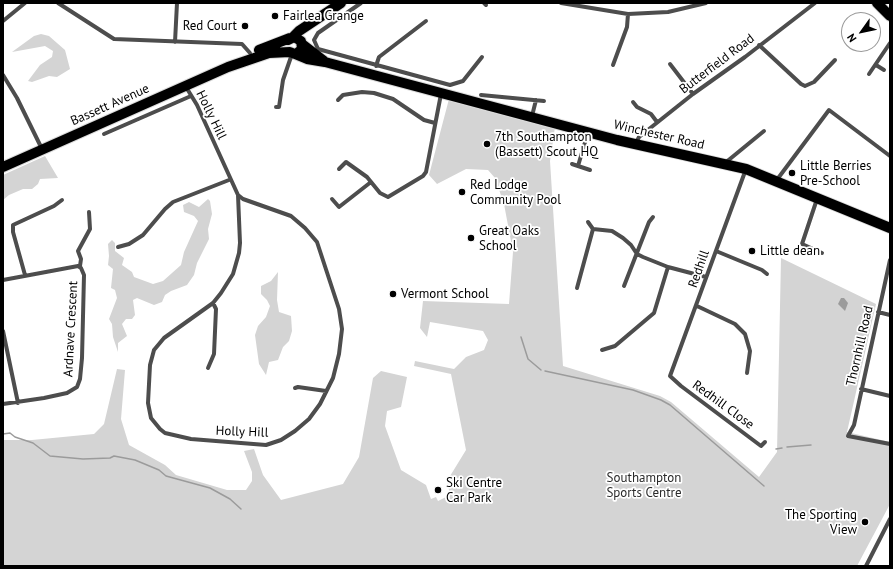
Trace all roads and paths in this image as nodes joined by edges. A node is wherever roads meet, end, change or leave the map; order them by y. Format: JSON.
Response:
{"nodes":[{"id":1,"x":25,"y":3,"type":"edge"},
{"id":2,"x":58,"y":3,"type":"edge"},
{"id":3,"x":341,"y":3,"type":"edge"},
{"id":4,"x":361,"y":3,"type":"edge"},
{"id":5,"x":561,"y":3,"type":"edge"},
{"id":6,"x":706,"y":3,"type":"edge"},
{"id":7,"x":815,"y":3,"type":"edge"},
{"id":8,"x":877,"y":3,"type":"edge"},
{"id":9,"x":178,"y":4,"type":"edge"},
{"id":10,"x":582,"y":5,"type":"edge"},
{"id":11,"x":628,"y":14,"type":"junction"},
{"id":12,"x":890,"y":16,"type":"edge"},
{"id":13,"x":318,"y":19,"type":"junction"},
{"id":14,"x":3,"y":21,"type":"edge"},
{"id":15,"x":426,"y":21,"type":"dead end"},
{"id":16,"x":291,"y":38,"type":"junction"},
{"id":17,"x":175,"y":42,"type":"junction"},
{"id":18,"x":302,"y":43,"type":"junction"},
{"id":19,"x":890,"y":43,"type":"edge"},
{"id":20,"x":759,"y":46,"type":"junction"},
{"id":21,"x":250,"y":53,"type":"junction"},
{"id":22,"x":292,"y":53,"type":"junction"},
{"id":23,"x":482,"y":57,"type":"dead end"},
{"id":24,"x":835,"y":60,"type":"dead end"},
{"id":25,"x":325,"y":62,"type":"junction"},
{"id":26,"x":670,"y":64,"type":"dead end"},
{"id":27,"x":613,"y":65,"type":"dead end"},
{"id":28,"x":677,"y":65,"type":"dead end"},
{"id":29,"x":876,"y":65,"type":"junction"},
{"id":30,"x":376,"y":66,"type":"junction"},
{"id":31,"x":228,"y":67,"type":"junction"},
{"id":32,"x":673,"y":68,"type":"junction"},
{"id":33,"x":884,"y":70,"type":"dead end"},
{"id":34,"x":868,"y":74,"type":"dead end"},
{"id":35,"x":3,"y":75,"type":"edge"},
{"id":36,"x":419,"y":76,"type":"junction"},
{"id":37,"x":186,"y":86,"type":"junction"},
{"id":38,"x":416,"y":86,"type":"junction"},
{"id":39,"x":441,"y":93,"type":"junction"},
{"id":40,"x":693,"y":94,"type":"junction"},
{"id":41,"x":481,"y":95,"type":"dead end"},
{"id":42,"x":191,"y":96,"type":"junction"},
{"id":43,"x":338,"y":100,"type":"dead end"},
{"id":44,"x":536,"y":100,"type":"junction"},
{"id":45,"x":544,"y":101,"type":"dead end"},
{"id":46,"x":633,"y":102,"type":"dead end"},
{"id":47,"x":279,"y":107,"type":"dead end"},
{"id":48,"x":637,"y":107,"type":"junction"},
{"id":49,"x":633,"y":111,"type":"dead end"},
{"id":50,"x":531,"y":117,"type":"junction"},
{"id":51,"x":657,"y":122,"type":"junction"},
{"id":52,"x":435,"y":123,"type":"junction"},
{"id":53,"x":764,"y":131,"type":"dead end"},
{"id":54,"x":588,"y":132,"type":"junction"},
{"id":55,"x":104,"y":134,"type":"dead end"},
{"id":56,"x":636,"y":144,"type":"junction"},
{"id":57,"x":42,"y":150,"type":"junction"},
{"id":58,"x":890,"y":156,"type":"edge"},
{"id":59,"x":725,"y":163,"type":"junction"},
{"id":60,"x":572,"y":164,"type":"dead end"},
{"id":61,"x":578,"y":166,"type":"junction"},
{"id":62,"x":3,"y":167,"type":"edge"},
{"id":63,"x":339,"y":169,"type":"dead end"},
{"id":64,"x":746,"y":169,"type":"junction"},
{"id":65,"x":590,"y":170,"type":"dead end"},
{"id":66,"x":229,"y":180,"type":"junction"},
{"id":67,"x":371,"y":182,"type":"junction"},
{"id":68,"x":776,"y":182,"type":"junction"},
{"id":69,"x":238,"y":195,"type":"junction"},
{"id":70,"x":332,"y":199,"type":"dead end"},
{"id":71,"x":817,"y":199,"type":"junction"},
{"id":72,"x":62,"y":200,"type":"dead end"},
{"id":73,"x":88,"y":212,"type":"dead end"},
{"id":74,"x":653,"y":217,"type":"dead end"},
{"id":75,"x":588,"y":222,"type":"dead end"},
{"id":76,"x":890,"y":228,"type":"edge"},
{"id":77,"x":593,"y":229,"type":"junction"},
{"id":78,"x":118,"y":247,"type":"dead end"},
{"id":79,"x":716,"y":251,"type":"junction"},
{"id":80,"x":822,"y":253,"type":"dead end"},
{"id":81,"x":637,"y":254,"type":"junction"},
{"id":82,"x":890,"y":260,"type":"edge"},
{"id":83,"x":80,"y":266,"type":"junction"},
{"id":84,"x":668,"y":267,"type":"junction"},
{"id":85,"x":25,"y":274,"type":"junction"},
{"id":86,"x":767,"y":274,"type":"dead end"},
{"id":87,"x":706,"y":277,"type":"junction"},
{"id":88,"x":3,"y":280,"type":"edge"},
{"id":89,"x":624,"y":286,"type":"dead end"},
{"id":90,"x":577,"y":288,"type":"dead end"},
{"id":91,"x":213,"y":303,"type":"junction"},
{"id":92,"x":697,"y":306,"type":"junction"},
{"id":93,"x":878,"y":312,"type":"junction"},
{"id":94,"x":890,"y":315,"type":"edge"},
{"id":95,"x":3,"y":331,"type":"edge"},
{"id":96,"x":602,"y":350,"type":"dead end"},
{"id":97,"x":208,"y":368,"type":"dead end"},
{"id":98,"x":747,"y":373,"type":"dead end"},
{"id":99,"x":670,"y":376,"type":"joint"},
{"id":100,"x":296,"y":388,"type":"dead end"},
{"id":101,"x":861,"y":389,"type":"junction"},
{"id":102,"x":326,"y":391,"type":"junction"},
{"id":103,"x":890,"y":396,"type":"edge"},
{"id":104,"x":18,"y":402,"type":"junction"},
{"id":105,"x":3,"y":404,"type":"edge"},
{"id":106,"x":765,"y":442,"type":"dead end"},
{"id":107,"x":890,"y":444,"type":"edge"},
{"id":108,"x":890,"y":519,"type":"edge"},
{"id":109,"x":866,"y":566,"type":"edge"}],
"edges":[{"from":1,"to":14,"type":"street"},
{"from":2,"to":17,"type":"street"},
{"from":3,"to":13,"type":"main road","name":"Bassett Avenue"},
{"from":4,"to":30,"type":"street"},
{"from":5,"to":10,"type":"street"},
{"from":6,"to":11,"type":"street"},
{"from":7,"to":20,"type":"street","name":"Butterfield Road"},
{"from":8,"to":12,"type":"main road"},
{"from":9,"to":17,"type":"street"},
{"from":10,"to":11,"type":"street"},
{"from":11,"to":27,"type":"street"},
{"from":13,"to":16,"type":"main road","name":"Bassett Avenue"},
{"from":13,"to":18,"type":"main road","name":"Bassett Avenue"},
{"from":15,"to":30,"type":"street"},
{"from":16,"to":18,"type":"main road"},
{"from":16,"to":21,"type":"main road","name":"Bassett Avenue"},
{"from":16,"to":22,"type":"main road"},
{"from":17,"to":21,"type":"street"},
{"from":18,"to":22,"type":"main road"},
{"from":18,"to":25,"type":"main road","name":"Winchester Road"},
{"from":19,"to":29,"type":"street"},
{"from":20,"to":24,"type":"street"},
{"from":20,"to":40,"type":"street","name":"Butterfield Road"},
{"from":21,"to":31,"type":"main road","name":"Bassett Avenue"},
{"from":22,"to":25,"type":"main road","name":"Winchester Road"},
{"from":22,"to":31,"type":"main road","name":"Bassett Avenue"},
{"from":22,"to":47,"type":"street"},
{"from":23,"to":36,"type":"street"},
{"from":25,"to":38,"type":"main road","name":"Winchester Road"},
{"from":26,"to":32,"type":"street"},
{"from":28,"to":32,"type":"street"},
{"from":29,"to":33,"type":"street"},
{"from":29,"to":34,"type":"street"},
{"from":30,"to":36,"type":"street"},
{"from":31,"to":37,"type":"main road","name":"Bassett Avenue"},
{"from":32,"to":40,"type":"street"},
{"from":35,"to":57,"type":"street"},
{"from":36,"to":38,"type":"street"},
{"from":37,"to":42,"type":"street","name":"Holly Hill"},
{"from":37,"to":57,"type":"main road","name":"Bassett Avenue"},
{"from":38,"to":39,"type":"main road","name":"Winchester Road"},
{"from":39,"to":50,"type":"main road","name":"Winchester Road"},
{"from":39,"to":52,"type":"street"},
{"from":40,"to":51,"type":"street","name":"Butterfield Road"},
{"from":41,"to":44,"type":"street"},
{"from":42,"to":55,"type":"street","name":"Bassett Avenue"},
{"from":42,"to":66,"type":"street","name":"Holly Hill"},
{"from":43,"to":52,"type":"street"},
{"from":44,"to":45,"type":"street"},
{"from":44,"to":50,"type":"street"},
{"from":46,"to":48,"type":"street"},
{"from":48,"to":49,"type":"street"},
{"from":48,"to":51,"type":"street"},
{"from":50,"to":54,"type":"main road","name":"Winchester Road"},
{"from":51,"to":56,"type":"street","name":"Butterfield Road"},
{"from":52,"to":67,"type":"street"},
{"from":53,"to":59,"type":"street"},
{"from":54,"to":56,"type":"main road","name":"Winchester Road"},
{"from":54,"to":61,"type":"street"},
{"from":56,"to":59,"type":"main road","name":"Winchester Road"},
{"from":57,"to":62,"type":"main road","name":"Bassett Avenue"},
{"from":58,"to":68,"type":"street"},
{"from":59,"to":64,"type":"main road","name":"Winchester Road"},
{"from":60,"to":61,"type":"street"},
{"from":61,"to":65,"type":"street"},
{"from":63,"to":67,"type":"street"},
{"from":64,"to":68,"type":"main road","name":"Winchester Road"},
{"from":64,"to":79,"type":"street","name":"Redhill"},
{"from":66,"to":69,"type":"street","name":"Holly Hill"},
{"from":66,"to":78,"type":"street"},
{"from":67,"to":70,"type":"street"},
{"from":68,"to":71,"type":"main road","name":"Winchester Road"},
{"from":69,"to":91,"type":"street","name":"Holly Hill"},
{"from":69,"to":102,"type":"street","name":"Holly Hill"},
{"from":71,"to":76,"type":"main road","name":"Winchester Road"},
{"from":71,"to":80,"type":"street"},
{"from":72,"to":85,"type":"street"},
{"from":73,"to":83,"type":"street"},
{"from":74,"to":81,"type":"street"},
{"from":75,"to":77,"type":"street"},
{"from":77,"to":81,"type":"street"},
{"from":77,"to":90,"type":"street"},
{"from":79,"to":86,"type":"street"},
{"from":79,"to":87,"type":"street","name":"Redhill"},
{"from":81,"to":84,"type":"street"},
{"from":81,"to":89,"type":"street"},
{"from":82,"to":93,"type":"street","name":"Thornhill Road"},
{"from":83,"to":85,"type":"street","name":"Ardnave Crescent"},
{"from":83,"to":104,"type":"street","name":"Ardnave Crescent"},
{"from":84,"to":87,"type":"street"},
{"from":84,"to":96,"type":"street"},
{"from":85,"to":88,"type":"street","name":"Ardnave Crescent"},
{"from":87,"to":92,"type":"street","name":"Redhill"},
{"from":91,"to":97,"type":"street"},
{"from":91,"to":102,"type":"street","name":"Holly Hill"},
{"from":92,"to":98,"type":"street"},
{"from":92,"to":99,"type":"street","name":"Redhill"},
{"from":93,"to":94,"type":"street"},
{"from":93,"to":101,"type":"street","name":"Thornhill Road"},
{"from":95,"to":104,"type":"street"},
{"from":99,"to":106,"type":"street","name":"Redhill Close"},
{"from":100,"to":102,"type":"street"},
{"from":101,"to":103,"type":"street"},
{"from":101,"to":107,"type":"street","name":"Thornhill Road"},
{"from":104,"to":105,"type":"street","name":"Ardnave Crescent"},
{"from":108,"to":109,"type":"street"}]}
